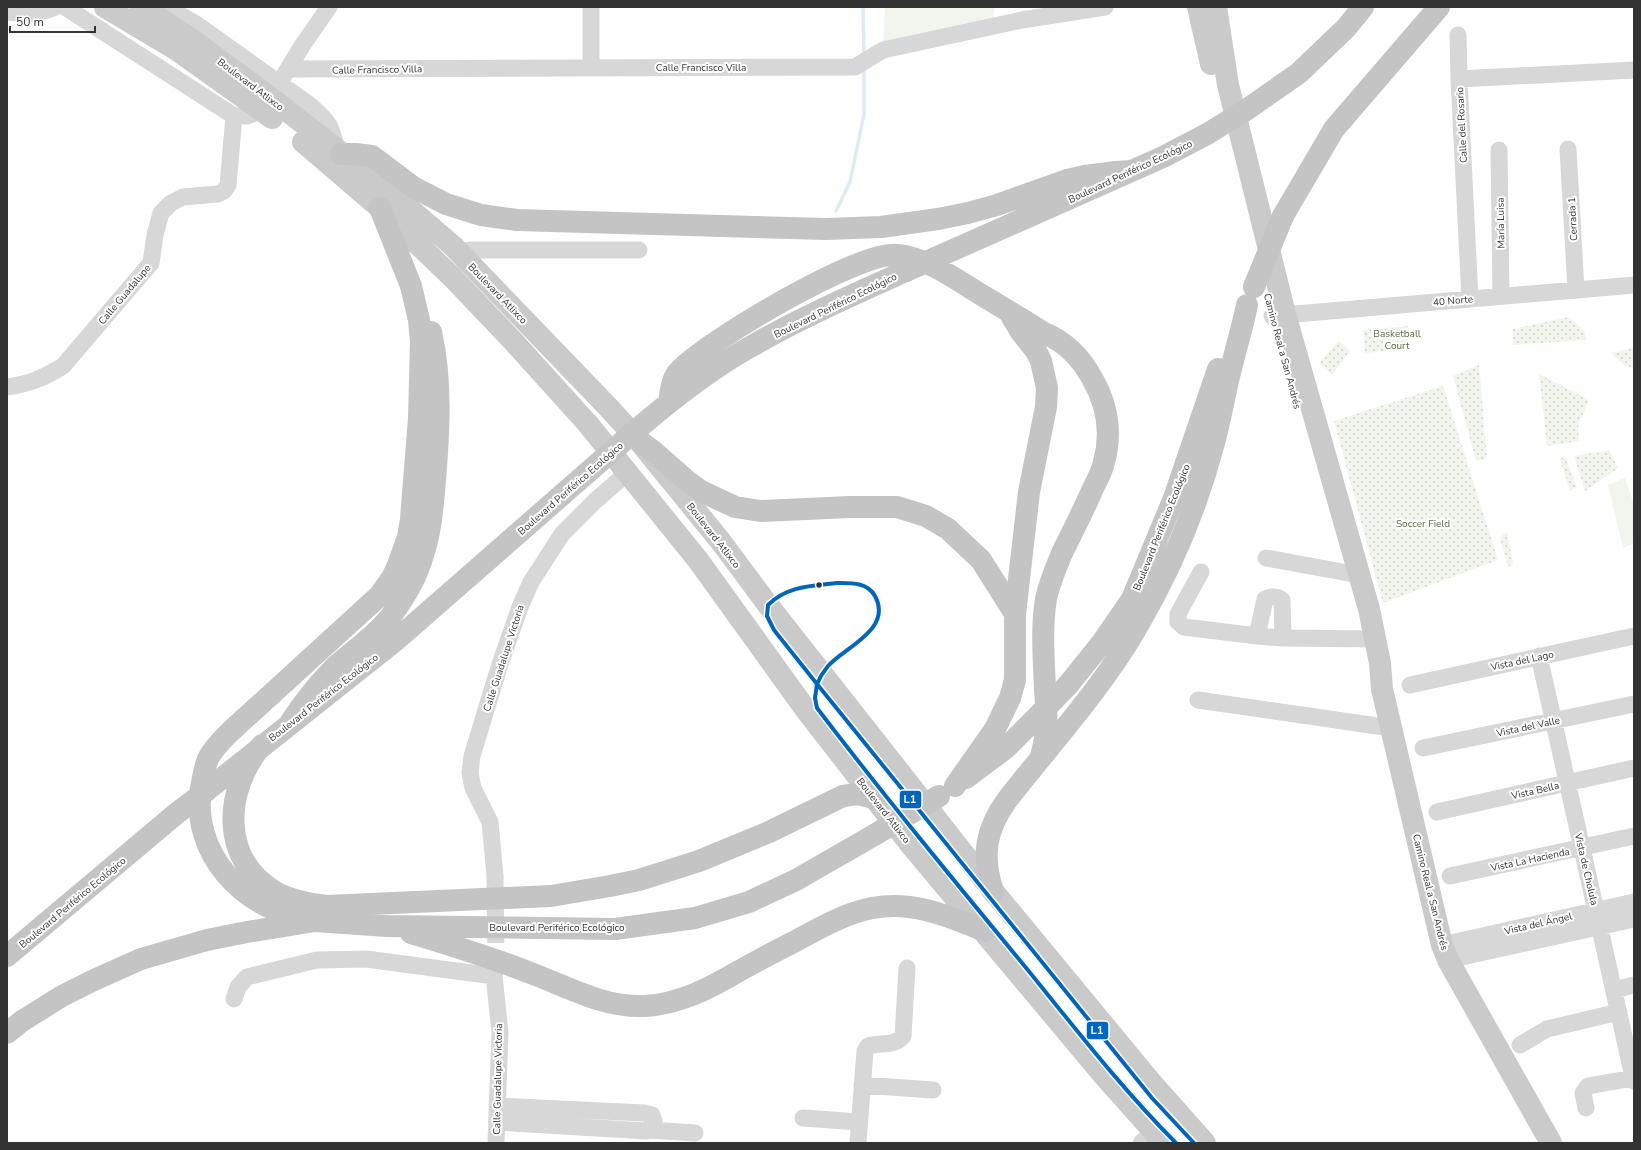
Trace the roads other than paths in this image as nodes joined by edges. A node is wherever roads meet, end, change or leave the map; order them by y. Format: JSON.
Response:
{"nodes":[{"id":1,"x":56,"y":7,"type":"edge"},
{"id":2,"x":65,"y":7,"type":"edge"},
{"id":3,"x":105,"y":7,"type":"edge"},
{"id":4,"x":141,"y":7,"type":"edge"},
{"id":5,"x":167,"y":7,"type":"edge"},
{"id":6,"x":329,"y":7,"type":"edge"},
{"id":7,"x":592,"y":7,"type":"edge"},
{"id":8,"x":1105,"y":7,"type":"edge"},
{"id":9,"x":1198,"y":7,"type":"edge"},
{"id":10,"x":1216,"y":7,"type":"edge"},
{"id":11,"x":1363,"y":7,"type":"edge"},
{"id":12,"x":1438,"y":7,"type":"edge"},
{"id":13,"x":7,"y":12,"type":"edge"},
{"id":14,"x":1458,"y":34,"type":"dead end"},
{"id":15,"x":591,"y":67,"type":"junction"},
{"id":16,"x":1634,"y":70,"type":"edge"},
{"id":17,"x":1459,"y":79,"type":"junction"},
{"id":18,"x":275,"y":90,"type":"junction"},
{"id":19,"x":234,"y":116,"type":"junction"},
{"id":20,"x":1568,"y":148,"type":"dead end"},
{"id":21,"x":1499,"y":150,"type":"dead end"},
{"id":22,"x":339,"y":152,"type":"junction"},
{"id":23,"x":1131,"y":171,"type":"junction"},
{"id":24,"x":383,"y":211,"type":"junction"},
{"id":25,"x":639,"y":250,"type":"dead end"},
{"id":26,"x":458,"y":252,"type":"junction"},
{"id":27,"x":1634,"y":285,"type":"edge"},
{"id":28,"x":1576,"y":290,"type":"junction"},
{"id":29,"x":1250,"y":296,"type":"junction"},
{"id":30,"x":1501,"y":296,"type":"junction"},
{"id":31,"x":1470,"y":299,"type":"junction"},
{"id":32,"x":1008,"y":312,"type":"junction"},
{"id":33,"x":1278,"y":315,"type":"junction"},
{"id":34,"x":7,"y":387,"type":"edge"},
{"id":35,"x":669,"y":402,"type":"junction"},
{"id":36,"x":639,"y":441,"type":"junction"},
{"id":37,"x":627,"y":473,"type":"junction"},
{"id":38,"x":722,"y":543,"type":"junction"},
{"id":39,"x":1266,"y":558,"type":"dead end"},
{"id":40,"x":698,"y":560,"type":"junction"},
{"id":41,"x":1201,"y":572,"type":"dead end"},
{"id":42,"x":1348,"y":573,"type":"junction"},
{"id":43,"x":1015,"y":614,"type":"junction"},
{"id":44,"x":1257,"y":636,"type":"junction"},
{"id":45,"x":1634,"y":636,"type":"edge"},
{"id":46,"x":1283,"y":638,"type":"junction"},
{"id":47,"x":1369,"y":639,"type":"junction"},
{"id":48,"x":1539,"y":656,"type":"junction"},
{"id":49,"x":1410,"y":685,"type":"dead end"},
{"id":50,"x":1198,"y":700,"type":"dead end"},
{"id":51,"x":1634,"y":704,"type":"edge"},
{"id":52,"x":1553,"y":721,"type":"junction"},
{"id":53,"x":290,"y":724,"type":"junction"},
{"id":54,"x":1392,"y":730,"type":"junction"},
{"id":55,"x":262,"y":745,"type":"junction"},
{"id":56,"x":1423,"y":748,"type":"dead end"},
{"id":57,"x":1041,"y":756,"type":"junction"},
{"id":58,"x":1634,"y":768,"type":"edge"},
{"id":59,"x":1567,"y":783,"type":"junction"},
{"id":60,"x":947,"y":791,"type":"junction"},
{"id":61,"x":876,"y":800,"type":"junction"},
{"id":62,"x":1437,"y":812,"type":"dead end"},
{"id":63,"x":1634,"y":836,"type":"edge"},
{"id":64,"x":1582,"y":848,"type":"junction"},
{"id":65,"x":495,"y":876,"type":"tunnel mouth"},
{"id":66,"x":1450,"y":876,"type":"dead end"},
{"id":67,"x":993,"y":891,"type":"junction"},
{"id":68,"x":426,"y":902,"type":"junction"},
{"id":69,"x":1634,"y":902,"type":"edge"},
{"id":70,"x":1598,"y":919,"type":"junction"},
{"id":71,"x":1634,"y":919,"type":"edge"},
{"id":72,"x":316,"y":921,"type":"junction"},
{"id":73,"x":387,"y":926,"type":"junction"},
{"id":74,"x":615,"y":929,"type":"junction"},
{"id":75,"x":985,"y":931,"type":"junction"},
{"id":76,"x":1445,"y":953,"type":"junction"},
{"id":77,"x":7,"y":956,"type":"edge"},
{"id":78,"x":907,"y":968,"type":"dead end"},
{"id":79,"x":1634,"y":985,"type":"edge"},
{"id":80,"x":1614,"y":990,"type":"junction"},
{"id":81,"x":234,"y":998,"type":"dead end"},
{"id":82,"x":1618,"y":1012,"type":"junction"},
{"id":83,"x":7,"y":1033,"type":"edge"},
{"id":84,"x":1520,"y":1045,"type":"dead end"},
{"id":85,"x":1631,"y":1052,"type":"edge"},
{"id":86,"x":1634,"y":1080,"type":"edge"},
{"id":87,"x":862,"y":1085,"type":"junction"},
{"id":88,"x":933,"y":1090,"type":"dead end"},
{"id":89,"x":1586,"y":1108,"type":"dead end"},
{"id":90,"x":497,"y":1114,"type":"junction"},
{"id":91,"x":803,"y":1118,"type":"dead end"},
{"id":92,"x":859,"y":1122,"type":"junction"},
{"id":93,"x":695,"y":1133,"type":"dead end"},
{"id":94,"x":1153,"y":1139,"type":"edge"},
{"id":95,"x":496,"y":1143,"type":"edge"},
{"id":96,"x":858,"y":1143,"type":"edge"},
{"id":97,"x":1205,"y":1143,"type":"edge"},
{"id":98,"x":1551,"y":1143,"type":"edge"}],
"edges":[{"from":1,"to":13,"type":"street"},
{"from":2,"to":19,"type":"street"},
{"from":3,"to":18,"type":"main road"},
{"from":4,"to":18,"type":"main road","name":"Boulevard Atlixco"},
{"from":5,"to":18,"type":"street"},
{"from":6,"to":18,"type":"street"},
{"from":7,"to":15,"type":"street"},
{"from":8,"to":15,"type":"street","name":"Calle Francisco Villa"},
{"from":9,"to":33,"type":"main road","name":"Camino Real a San Andrés"},
{"from":10,"to":33,"type":"main road","name":"Camino Real a San Andrés"},
{"from":11,"to":23,"type":"highway","name":"Boulevard Periférico Ecológico","bridge":true},
{"from":12,"to":29,"type":"highway","name":"Boulevard Periférico Ecológico","bridge":true},
{"from":14,"to":17,"type":"street"},
{"from":15,"to":18,"type":"street","name":"Calle Francisco Villa"},
{"from":16,"to":17,"type":"street","name":"Calle del Rosario"},
{"from":17,"to":31,"type":"street","name":"Calle del Rosario"},
{"from":18,"to":19,"type":"street","name":"Calle Francisco Villa"},
{"from":18,"to":22,"type":"main road","name":"Boulevard Atlixco"},
{"from":18,"to":24,"type":"main road","name":"Boulevard Atlixco"},
{"from":19,"to":34,"type":"street","name":"Calle Guadalupe"},
{"from":20,"to":28,"type":"street","name":"Cerrada 1"},
{"from":21,"to":30,"type":"street","name":"María Luisa"},
{"from":22,"to":23,"type":"highway"},
{"from":22,"to":26,"type":"main road","name":"Boulevard Atlixco"},
{"from":23,"to":35,"type":"highway","name":"Boulevard Periférico Ecológico","bridge":true},
{"from":24,"to":37,"type":"main road","name":"Boulevard Atlixco"},
{"from":24,"to":53,"type":"highway"},
{"from":24,"to":72,"type":"highway"},
{"from":25,"to":26,"type":"street"},
{"from":26,"to":36,"type":"main road","name":"Boulevard Atlixco"},
{"from":27,"to":28,"type":"street","name":"40 Norte"},
{"from":28,"to":30,"type":"street","name":"40 Norte"},
{"from":29,"to":57,"type":"highway"},
{"from":29,"to":60,"type":"highway","name":"Boulevard Periférico Ecológico","bridge":true},
{"from":30,"to":31,"type":"street","name":"40 Norte"},
{"from":31,"to":33,"type":"street","name":"40 Norte"},
{"from":32,"to":35,"type":"highway"},
{"from":32,"to":43,"type":"highway"},
{"from":32,"to":57,"type":"highway"},
{"from":33,"to":42,"type":"main road","name":"Camino Real a San Andrés"},
{"from":33,"to":47,"type":"main road","name":"Camino Real a San Andrés"},
{"from":35,"to":53,"type":"highway","name":"Boulevard Periférico Ecológico","bridge":true},
{"from":36,"to":38,"type":"main road","name":"Boulevard Atlixco"},
{"from":36,"to":43,"type":"highway"},
{"from":37,"to":40,"type":"main road","name":"Boulevard Atlixco"},
{"from":37,"to":65,"type":"street","name":"Calle Guadalupe Victoria"},
{"from":38,"to":40,"type":"main road"},
{"from":38,"to":67,"type":"main road","name":"Boulevard Atlixco"},
{"from":39,"to":42,"type":"street"},
{"from":40,"to":61,"type":"main road","name":"Boulevard Atlixco"},
{"from":41,"to":44,"type":"street"},
{"from":42,"to":47,"type":"main road","name":"Camino Real a San Andrés"},
{"from":43,"to":60,"type":"highway"},
{"from":44,"to":46,"type":"street"},
{"from":44,"to":46,"type":"street"},
{"from":45,"to":48,"type":"street","name":"Vista del Lago"},
{"from":46,"to":47,"type":"street"},
{"from":47,"to":54,"type":"main road","name":"Camino Real a San Andrés"},
{"from":48,"to":49,"type":"street","name":"Vista del Lago"},
{"from":48,"to":52,"type":"street","name":"Vista de Cholula"},
{"from":50,"to":54,"type":"street"},
{"from":51,"to":52,"type":"street","name":"Vista del Valle"},
{"from":52,"to":56,"type":"street","name":"Vista del Valle"},
{"from":52,"to":59,"type":"street","name":"Vista de Cholula"},
{"from":53,"to":55,"type":"highway","name":"Boulevard Periférico Ecológico"},
{"from":54,"to":76,"type":"main road","name":"Camino Real a San Andrés"},
{"from":55,"to":68,"type":"highway"},
{"from":55,"to":77,"type":"highway","name":"Boulevard Periférico Ecológico","bridge":true},
{"from":57,"to":67,"type":"highway"},
{"from":58,"to":59,"type":"street","name":"Vista Bella"},
{"from":59,"to":62,"type":"street","name":"Vista Bella"},
{"from":59,"to":64,"type":"street","name":"Vista de Cholula"},
{"from":60,"to":74,"type":"highway","name":"Boulevard Periférico Ecológico","bridge":true},
{"from":61,"to":68,"type":"highway"},
{"from":61,"to":75,"type":"main road","name":"Boulevard Atlixco"},
{"from":63,"to":64,"type":"street","name":"Vista La Hacienda"},
{"from":64,"to":66,"type":"street","name":"Vista La Hacienda"},
{"from":64,"to":70,"type":"street","name":"Vista de Cholula"},
{"from":67,"to":97,"type":"main road","name":"Boulevard Atlixco"},
{"from":68,"to":74,"type":"highway"},
{"from":69,"to":70,"type":"street","name":"Vista del Ángel"},
{"from":70,"to":71,"type":"street","name":"Vista del Ángel"},
{"from":70,"to":76,"type":"street","name":"Vista del Ángel"},
{"from":70,"to":80,"type":"street","name":"Vista de Cholula"},
{"from":72,"to":73,"type":"highway","name":"Boulevard Periférico Ecológico"},
{"from":72,"to":83,"type":"highway","name":"Boulevard Periférico Ecológico"},
{"from":73,"to":74,"type":"highway","name":"Boulevard Periférico Ecológico"},
{"from":73,"to":75,"type":"highway"},
{"from":75,"to":94,"type":"main road","name":"Boulevard Atlixco"},
{"from":76,"to":98,"type":"main road","name":"Camino Real a San Andrés"},
{"from":78,"to":87,"type":"street"},
{"from":79,"to":80,"type":"street"},
{"from":80,"to":82,"type":"street","name":"Vista de Cholula"},
{"from":81,"to":90,"type":"street","name":"Calle Guadalupe Victoria"},
{"from":82,"to":84,"type":"street"},
{"from":82,"to":85,"type":"street","name":"Vista de Cholula"},
{"from":85,"to":86,"type":"street","name":"Vista de Cholula"},
{"from":86,"to":89,"type":"street"},
{"from":87,"to":88,"type":"street"},
{"from":87,"to":92,"type":"street"},
{"from":90,"to":93,"type":"street"},
{"from":90,"to":95,"type":"street","name":"Calle Guadalupe Victoria"},
{"from":91,"to":92,"type":"street"},
{"from":92,"to":96,"type":"street"}]}
